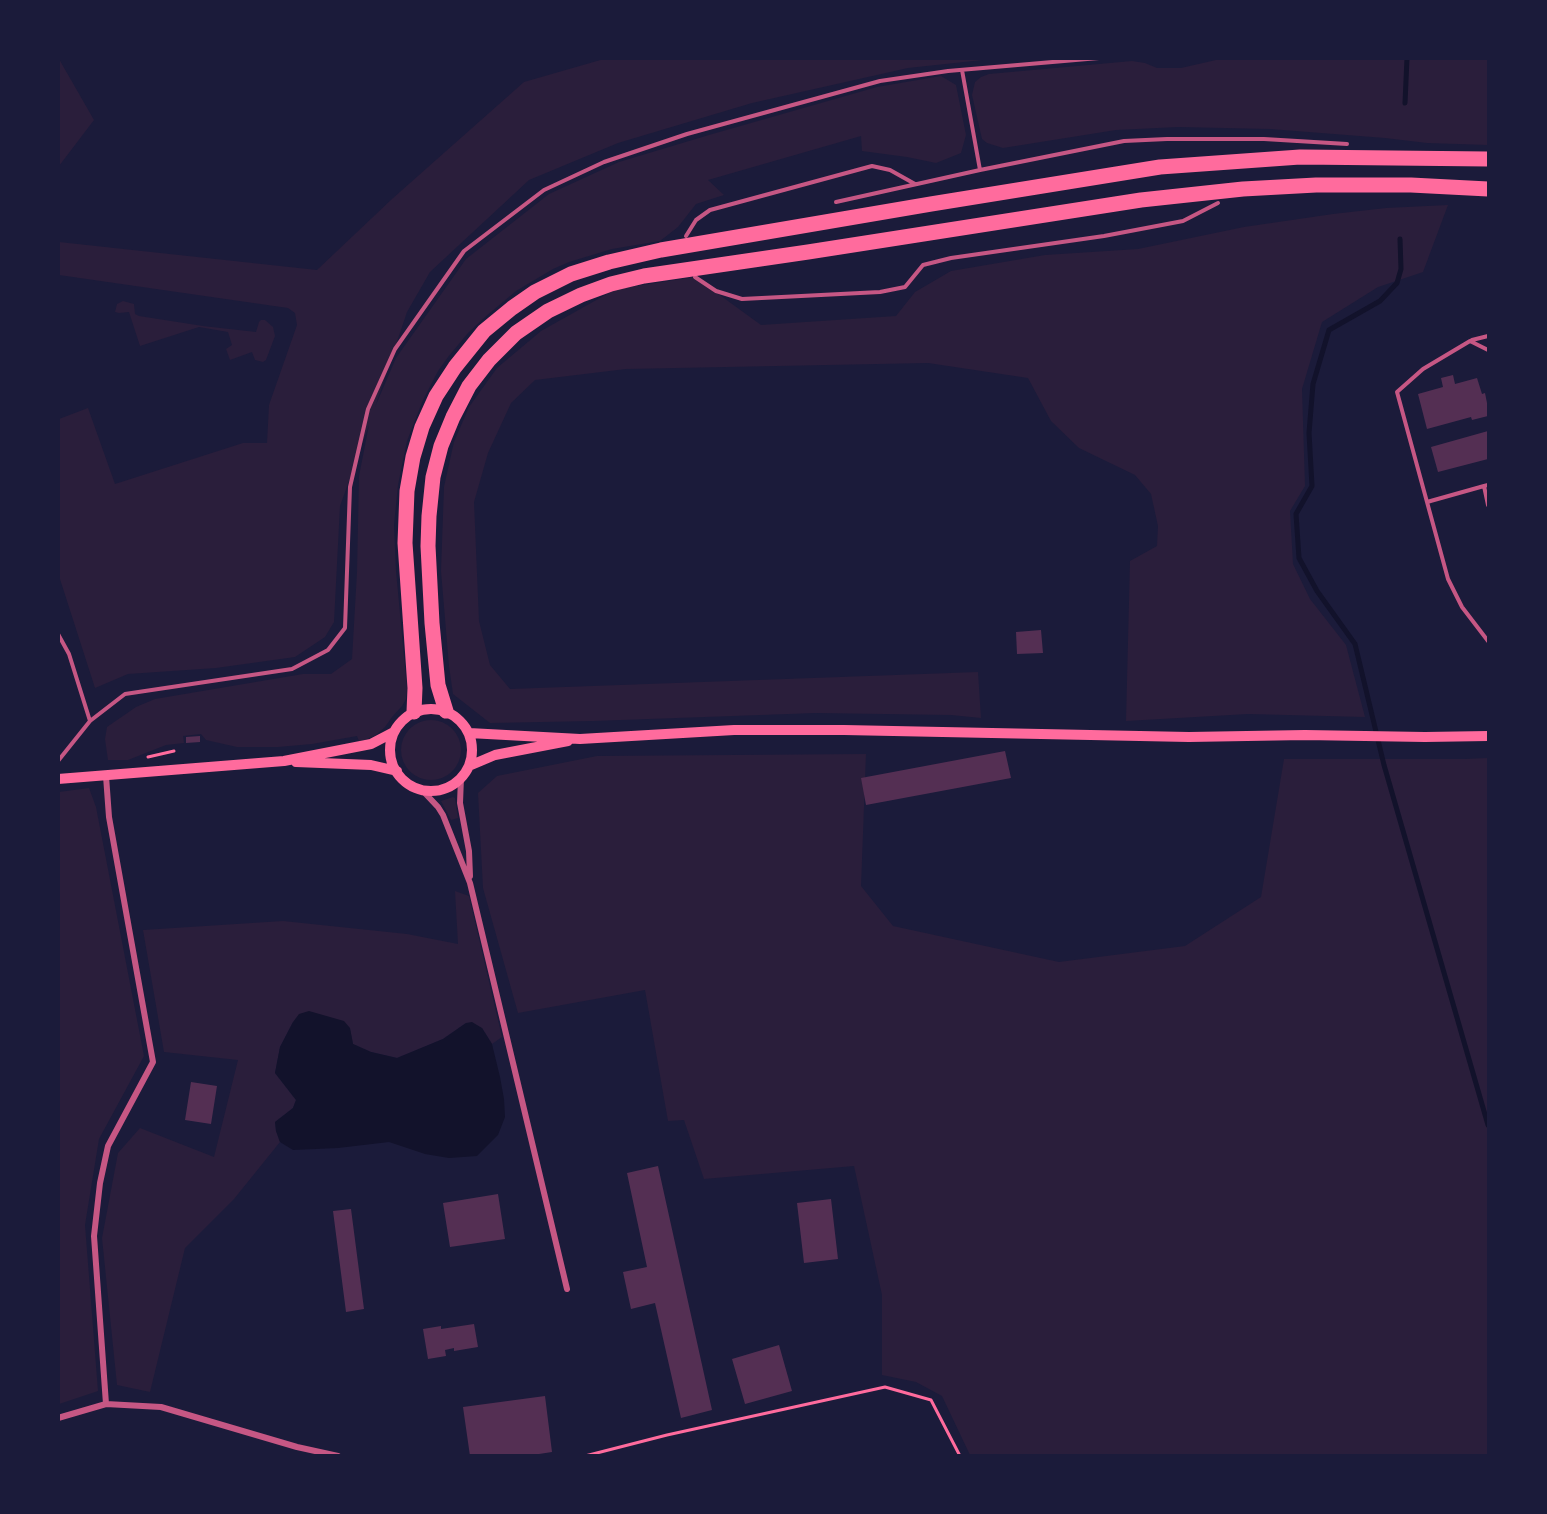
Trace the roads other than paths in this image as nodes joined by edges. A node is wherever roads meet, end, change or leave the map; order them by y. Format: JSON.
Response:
{"nodes":[{"id":1,"x":1099,"y":58,"type":"edge"},
{"id":2,"x":962,"y":70,"type":"junction"},
{"id":3,"x":1347,"y":144,"type":"dead end"},
{"id":4,"x":1488,"y":159,"type":"edge"},
{"id":5,"x":980,"y":170,"type":"junction"},
{"id":6,"x":915,"y":184,"type":"junction"},
{"id":7,"x":1488,"y":189,"type":"edge"},
{"id":8,"x":836,"y":202,"type":"dead end"},
{"id":9,"x":1218,"y":203,"type":"dead end"},
{"id":10,"x":686,"y":236,"type":"dead end"},
{"id":11,"x":695,"y":277,"type":"dead end"},
{"id":12,"x":1488,"y":336,"type":"edge"},
{"id":13,"x":1470,"y":341,"type":"junction"},
{"id":14,"x":1488,"y":350,"type":"edge"},
{"id":15,"x":1486,"y":486,"type":"edge"},
{"id":16,"x":1427,"y":502,"type":"junction"},
{"id":17,"x":1488,"y":506,"type":"edge"},
{"id":18,"x":58,"y":634,"type":"edge"},
{"id":19,"x":1488,"y":641,"type":"edge"},
{"id":20,"x":446,"y":711,"type":"junction"},
{"id":21,"x":414,"y":712,"type":"junction"},
{"id":22,"x":90,"y":721,"type":"junction"},
{"id":23,"x":394,"y":732,"type":"junction"},
{"id":24,"x":469,"y":733,"type":"junction"},
{"id":25,"x":1488,"y":736,"type":"edge"},
{"id":26,"x":580,"y":739,"type":"junction"},
{"id":27,"x":58,"y":761,"type":"edge"},
{"id":28,"x":284,"y":761,"type":"junction"},
{"id":29,"x":469,"y":766,"type":"junction"},
{"id":30,"x":396,"y":771,"type":"junction"},
{"id":31,"x":106,"y":776,"type":"junction"},
{"id":32,"x":461,"y":778,"type":"junction"},
{"id":33,"x":58,"y":779,"type":"edge"},
{"id":34,"x":421,"y":789,"type":"junction"},
{"id":35,"x":470,"y":883,"type":"junction"},
{"id":36,"x":567,"y":1289,"type":"dead end"},
{"id":37,"x":106,"y":1404,"type":"junction"},
{"id":38,"x":58,"y":1418,"type":"edge"},
{"id":39,"x":338,"y":1455,"type":"edge"}],
"edges":[{"from":1,"to":2,"type":"lane"},
{"from":2,"to":5,"type":"lane"},
{"from":2,"to":22,"type":"lane"},
{"from":3,"to":5,"type":"lane"},
{"from":4,"to":21,"type":"highway"},
{"from":5,"to":6,"type":"lane"},
{"from":6,"to":8,"type":"lane"},
{"from":6,"to":10,"type":"lane"},
{"from":7,"to":20,"type":"highway"},
{"from":9,"to":11,"type":"lane"},
{"from":12,"to":13,"type":"lane"},
{"from":13,"to":14,"type":"lane"},
{"from":13,"to":16,"type":"lane"},
{"from":15,"to":16,"type":"lane"},
{"from":15,"to":17,"type":"lane"},
{"from":16,"to":19,"type":"lane"},
{"from":18,"to":22,"type":"lane"},
{"from":20,"to":21,"type":"main road"},
{"from":20,"to":24,"type":"main road"},
{"from":21,"to":23,"type":"main road"},
{"from":22,"to":27,"type":"lane"},
{"from":23,"to":28,"type":"main road"},
{"from":23,"to":30,"type":"main road"},
{"from":24,"to":26,"type":"main road"},
{"from":24,"to":29,"type":"main road"},
{"from":25,"to":26,"type":"main road"},
{"from":26,"to":29,"type":"main road"},
{"from":28,"to":30,"type":"main road"},
{"from":28,"to":31,"type":"main road"},
{"from":29,"to":32,"type":"main road"},
{"from":30,"to":34,"type":"main road"},
{"from":31,"to":33,"type":"main road"},
{"from":31,"to":37,"type":"street"},
{"from":32,"to":34,"type":"main road"},
{"from":32,"to":35,"type":"street"},
{"from":34,"to":35,"type":"street"},
{"from":35,"to":36,"type":"street"},
{"from":37,"to":38,"type":"street"},
{"from":37,"to":39,"type":"street"}]}
